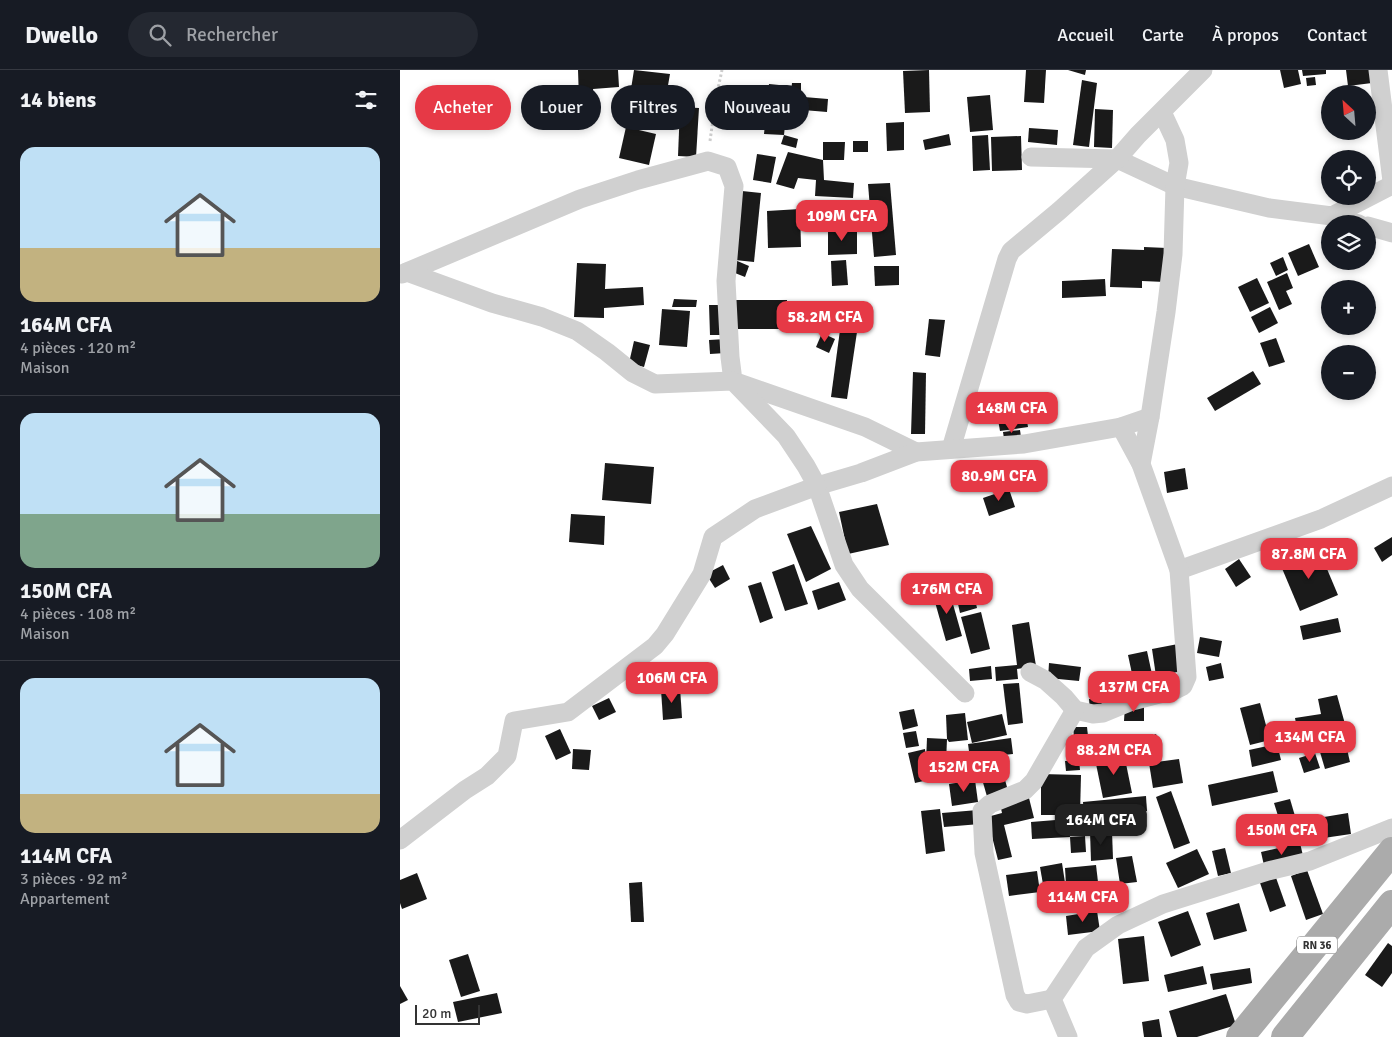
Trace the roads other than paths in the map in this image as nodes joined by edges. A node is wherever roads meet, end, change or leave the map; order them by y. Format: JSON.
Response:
{"nodes":[{"id":1,"x":1202,"y":70,"type":"edge"},
{"id":2,"x":1378,"y":70,"type":"edge"},
{"id":3,"x":1162,"y":112,"type":"junction"},
{"id":4,"x":1031,"y":157,"type":"dead end"},
{"id":5,"x":1117,"y":160,"type":"junction"},
{"id":6,"x":1392,"y":181,"type":"edge"},
{"id":7,"x":1392,"y":185,"type":"edge"},
{"id":8,"x":1176,"y":186,"type":"junction"},
{"id":9,"x":1324,"y":215,"type":"edge"},
{"id":10,"x":1334,"y":215,"type":"edge"},
{"id":11,"x":1376,"y":228,"type":"edge"},
{"id":12,"x":1392,"y":233,"type":"edge"},
{"id":13,"x":403,"y":273,"type":"edge"},
{"id":14,"x":733,"y":381,"type":"junction"},
{"id":15,"x":1150,"y":417,"type":"junction"},
{"id":16,"x":1121,"y":427,"type":"junction"},
{"id":17,"x":951,"y":449,"type":"junction"},
{"id":18,"x":916,"y":452,"type":"junction"},
{"id":19,"x":1142,"y":464,"type":"junction"},
{"id":20,"x":817,"y":486,"type":"junction"},
{"id":21,"x":1392,"y":486,"type":"edge"},
{"id":22,"x":1179,"y":570,"type":"junction"},
{"id":23,"x":1030,"y":672,"type":"dead end"},
{"id":24,"x":965,"y":693,"type":"dead end"},
{"id":25,"x":1075,"y":710,"type":"junction"},
{"id":26,"x":1392,"y":828,"type":"edge"},
{"id":27,"x":400,"y":840,"type":"edge"},
{"id":28,"x":1392,"y":851,"type":"edge"},
{"id":29,"x":1390,"y":907,"type":"edge"},
{"id":30,"x":1052,"y":999,"type":"junction"},
{"id":31,"x":1068,"y":1037,"type":"edge"},
{"id":32,"x":1240,"y":1037,"type":"edge"},
{"id":33,"x":1285,"y":1037,"type":"edge"}],
"edges":[{"from":1,"to":3,"type":"street"},
{"from":2,"to":6,"type":"street"},
{"from":3,"to":5,"type":"street"},
{"from":3,"to":8,"type":"street"},
{"from":4,"to":5,"type":"street"},
{"from":5,"to":8,"type":"street"},
{"from":5,"to":17,"type":"street"},
{"from":7,"to":10,"type":"street"},
{"from":8,"to":9,"type":"street"},
{"from":8,"to":15,"type":"street"},
{"from":11,"to":12,"type":"street"},
{"from":13,"to":14,"type":"street"},
{"from":13,"to":14,"type":"street"},
{"from":14,"to":18,"type":"street"},
{"from":14,"to":20,"type":"street"},
{"from":15,"to":16,"type":"street"},
{"from":15,"to":19,"type":"street"},
{"from":16,"to":17,"type":"street"},
{"from":16,"to":19,"type":"street"},
{"from":17,"to":18,"type":"street"},
{"from":18,"to":20,"type":"street"},
{"from":19,"to":22,"type":"street"},
{"from":20,"to":24,"type":"street"},
{"from":20,"to":27,"type":"street"},
{"from":21,"to":22,"type":"street"},
{"from":22,"to":25,"type":"street"},
{"from":23,"to":25,"type":"street"},
{"from":25,"to":30,"type":"street"},
{"from":26,"to":30,"type":"street"},
{"from":28,"to":32,"type":"main road","number":"RN 36"},
{"from":29,"to":33,"type":"main road","number":"RN 36"},
{"from":30,"to":31,"type":"street"}]}
